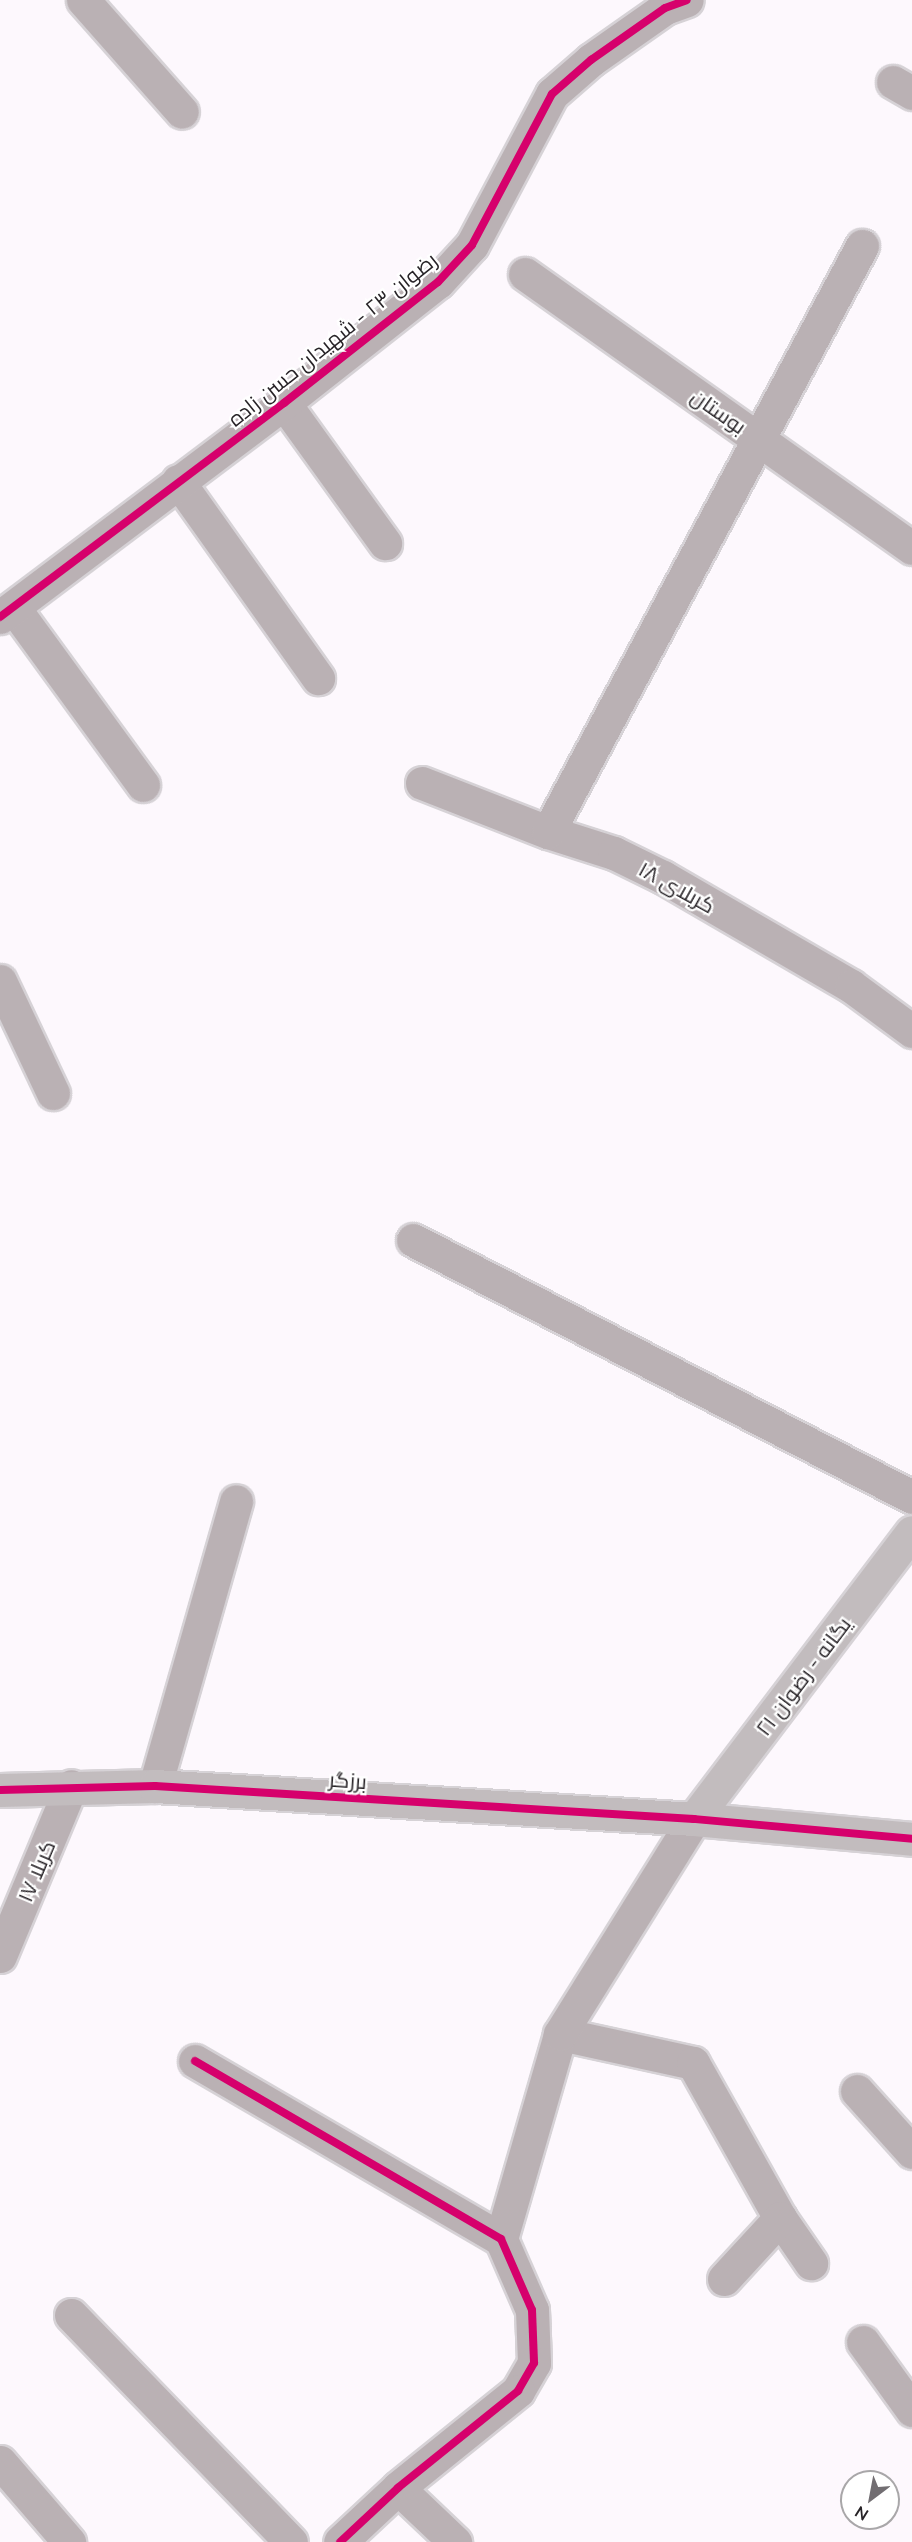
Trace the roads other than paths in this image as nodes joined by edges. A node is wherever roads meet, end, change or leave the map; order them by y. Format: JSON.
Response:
{"nodes":[{"id":1,"x":83,"y":0,"type":"edge"},
{"id":2,"x":687,"y":0,"type":"edge"},
{"id":3,"x":182,"y":112,"type":"dead end"},
{"id":4,"x":862,"y":246,"type":"dead end"},
{"id":5,"x":525,"y":274,"type":"dead end"},
{"id":6,"x":284,"y":403,"type":"junction"},
{"id":7,"x":759,"y":440,"type":"junction"},
{"id":8,"x":178,"y":481,"type":"junction"},
{"id":9,"x":385,"y":543,"type":"dead end"},
{"id":10,"x":912,"y":548,"type":"edge"},
{"id":11,"x":7,"y":613,"type":"edge"},
{"id":12,"x":318,"y":678,"type":"dead end"},
{"id":13,"x":422,"y":783,"type":"dead end"},
{"id":14,"x":143,"y":785,"type":"dead end"},
{"id":15,"x":548,"y":832,"type":"junction"},
{"id":16,"x":0,"y":981,"type":"edge"},
{"id":17,"x":912,"y":1031,"type":"edge"},
{"id":18,"x":53,"y":1094,"type":"dead end"},
{"id":19,"x":413,"y":1240,"type":"dead end"},
{"id":20,"x":912,"y":1497,"type":"edge"},
{"id":21,"x":236,"y":1501,"type":"dead end"},
{"id":22,"x":912,"y":1532,"type":"edge"},
{"id":23,"x":71,"y":1786,"type":"junction"},
{"id":24,"x":155,"y":1786,"type":"junction"},
{"id":25,"x":0,"y":1790,"type":"edge"},
{"id":26,"x":694,"y":1819,"type":"junction"},
{"id":27,"x":912,"y":1839,"type":"edge"},
{"id":28,"x":0,"y":1956,"type":"edge"},
{"id":29,"x":560,"y":2034,"type":"junction"},
{"id":30,"x":195,"y":2061,"type":"dead end"},
{"id":31,"x":856,"y":2091,"type":"dead end"},
{"id":32,"x":912,"y":2152,"type":"edge"},
{"id":33,"x":780,"y":2218,"type":"junction"},
{"id":34,"x":501,"y":2240,"type":"junction"},
{"id":35,"x":811,"y":2263,"type":"dead end"},
{"id":36,"x":724,"y":2279,"type":"dead end"},
{"id":37,"x":71,"y":2315,"type":"dead end"},
{"id":38,"x":863,"y":2342,"type":"dead end"},
{"id":39,"x":912,"y":2410,"type":"edge"},
{"id":40,"x":0,"y":2463,"type":"edge"},
{"id":41,"x":398,"y":2488,"type":"junction"},
{"id":42,"x":69,"y":2542,"type":"edge"},
{"id":43,"x":291,"y":2542,"type":"edge"},
{"id":44,"x":340,"y":2542,"type":"edge"},
{"id":45,"x":455,"y":2542,"type":"edge"}],
"edges":[{"from":1,"to":3,"type":"street"},
{"from":2,"to":6,"type":"street","name":"رضوان ۲۳ - شهیدان حسن زاده"},
{"from":4,"to":7,"type":"street"},
{"from":5,"to":7,"type":"street","name":"بوستان"},
{"from":6,"to":8,"type":"street","name":"رضوان ۲۳ - شهیدان حسن زاده"},
{"from":6,"to":9,"type":"street"},
{"from":7,"to":10,"type":"street","name":"بوستان"},
{"from":7,"to":15,"type":"street"},
{"from":8,"to":11,"type":"street","name":"رضوان ۲۳ - شهیدان حسن زاده"},
{"from":8,"to":12,"type":"street"},
{"from":11,"to":14,"type":"street"},
{"from":13,"to":15,"type":"street","name":"کربلای ۱۸"},
{"from":15,"to":17,"type":"street","name":"کربلای ۱۸"},
{"from":16,"to":18,"type":"street"},
{"from":19,"to":20,"type":"street"},
{"from":21,"to":24,"type":"street"},
{"from":22,"to":26,"type":"street","name":"یگانه - رضوان ۲۱"},
{"from":23,"to":24,"type":"street","name":"برزگر"},
{"from":23,"to":25,"type":"street","name":"برزگر"},
{"from":23,"to":28,"type":"street","name":"کربلا ۱۷"},
{"from":24,"to":26,"type":"street","name":"برزگر"},
{"from":26,"to":27,"type":"street","name":"برزگر"},
{"from":26,"to":29,"type":"street"},
{"from":29,"to":33,"type":"street"},
{"from":29,"to":34,"type":"street"},
{"from":30,"to":34,"type":"street"},
{"from":31,"to":32,"type":"street"},
{"from":33,"to":35,"type":"street"},
{"from":33,"to":36,"type":"street"},
{"from":34,"to":41,"type":"street"},
{"from":37,"to":43,"type":"street"},
{"from":38,"to":39,"type":"street"},
{"from":40,"to":42,"type":"street"},
{"from":41,"to":44,"type":"street"},
{"from":41,"to":45,"type":"street"}]}
